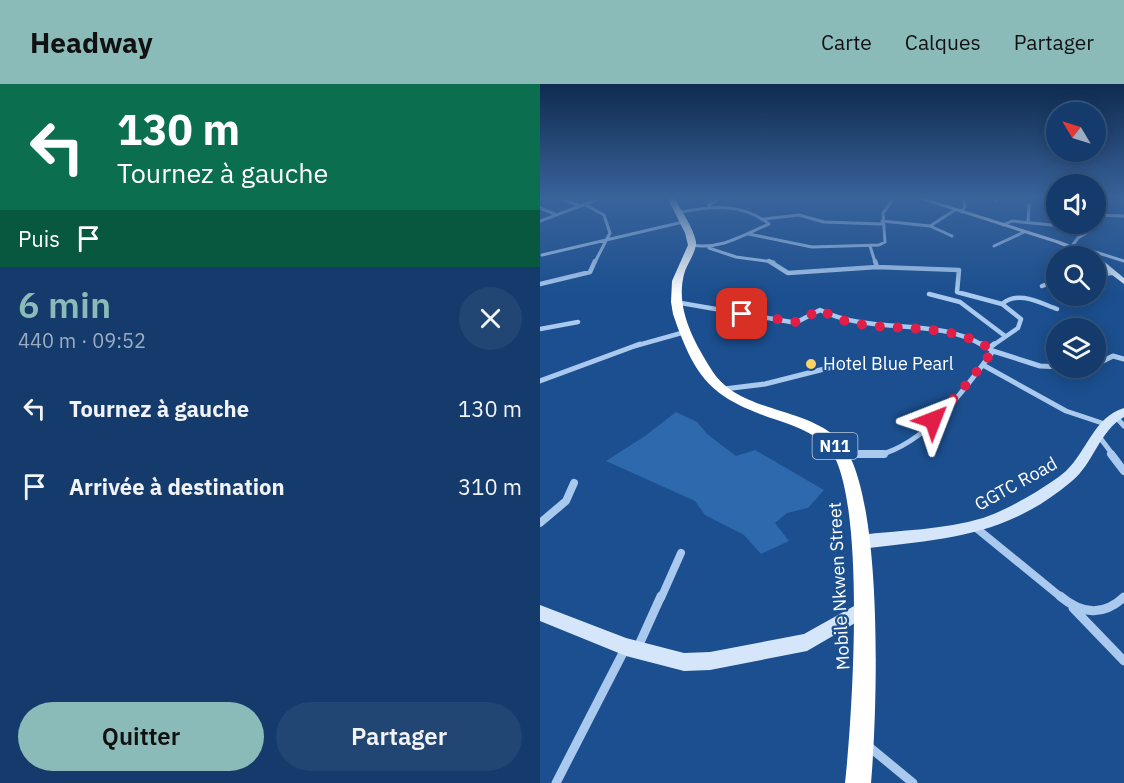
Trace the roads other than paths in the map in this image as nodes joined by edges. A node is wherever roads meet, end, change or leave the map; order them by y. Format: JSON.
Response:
{"nodes":[{"id":1,"x":609,"y":230,"type":"edge"},
{"id":2,"x":644,"y":230,"type":"edge"},
{"id":3,"x":687,"y":230,"type":"edge"},
{"id":4,"x":759,"y":230,"type":"edge"},
{"id":5,"x":883,"y":230,"type":"edge"},
{"id":6,"x":938,"y":230,"type":"edge"},
{"id":7,"x":1017,"y":230,"type":"edge"},
{"id":8,"x":1024,"y":232,"type":"junction"},
{"id":9,"x":749,"y":234,"type":"junction"},
{"id":10,"x":1082,"y":234,"type":"edge"},
{"id":11,"x":952,"y":236,"type":"dead end"},
{"id":12,"x":608,"y":241,"type":"junction"},
{"id":13,"x":692,"y":245,"type":"junction"},
{"id":14,"x":870,"y":246,"type":"junction"},
{"id":15,"x":994,"y":246,"type":"dead end"},
{"id":16,"x":1072,"y":246,"type":"joint"},
{"id":17,"x":709,"y":248,"type":"junction"},
{"id":18,"x":542,"y":255,"type":"dead end"},
{"id":19,"x":1106,"y":256,"type":"edge"},
{"id":20,"x":1124,"y":261,"type":"edge"},
{"id":21,"x":877,"y":267,"type":"junction"},
{"id":22,"x":1106,"y":268,"type":"edge"},
{"id":23,"x":1112,"y":273,"type":"junction"},
{"id":24,"x":1106,"y":274,"type":"edge"},
{"id":25,"x":1124,"y":282,"type":"edge"},
{"id":26,"x":540,"y":284,"type":"edge"},
{"id":27,"x":1046,"y":285,"type":"edge"},
{"id":28,"x":1042,"y":286,"type":"dead end"},
{"id":29,"x":929,"y":294,"type":"dead end"},
{"id":30,"x":674,"y":302,"type":"junction"},
{"id":31,"x":1002,"y":304,"type":"junction"},
{"id":32,"x":1057,"y":309,"type":"dead end"},
{"id":33,"x":578,"y":322,"type":"dead end"},
{"id":34,"x":540,"y":329,"type":"edge"},
{"id":35,"x":685,"y":332,"type":"junction"},
{"id":36,"x":1005,"y":336,"type":"junction"},
{"id":37,"x":991,"y":350,"type":"junction"},
{"id":38,"x":1124,"y":359,"type":"edge"},
{"id":39,"x":1106,"y":360,"type":"edge"},
{"id":40,"x":848,"y":363,"type":"dead end"},
{"id":41,"x":983,"y":365,"type":"junction"},
{"id":42,"x":1046,"y":366,"type":"edge"},
{"id":43,"x":540,"y":381,"type":"edge"},
{"id":44,"x":720,"y":389,"type":"junction"},
{"id":45,"x":1113,"y":422,"type":"edge"},
{"id":46,"x":842,"y":454,"type":"junction"},
{"id":47,"x":1124,"y":471,"type":"edge"},
{"id":48,"x":573,"y":483,"type":"dead end"},
{"id":49,"x":540,"y":523,"type":"edge"},
{"id":50,"x":975,"y":527,"type":"junction"},
{"id":51,"x":860,"y":542,"type":"junction"},
{"id":52,"x":681,"y":553,"type":"dead end"},
{"id":53,"x":1124,"y":597,"type":"edge"},
{"id":54,"x":1068,"y":603,"type":"junction"},
{"id":55,"x":863,"y":609,"type":"junction"},
{"id":56,"x":540,"y":613,"type":"edge"},
{"id":57,"x":631,"y":649,"type":"junction"},
{"id":58,"x":1124,"y":661,"type":"edge"},
{"id":59,"x":863,"y":741,"type":"junction"},
{"id":60,"x":556,"y":783,"type":"edge"},
{"id":61,"x":858,"y":783,"type":"edge"},
{"id":62,"x":913,"y":783,"type":"edge"}],
"edges":[{"from":1,"to":12,"type":"street"},
{"from":2,"to":12,"type":"street"},
{"from":3,"to":13,"type":"highway"},
{"from":4,"to":9,"type":"street"},
{"from":5,"to":14,"type":"street"},
{"from":6,"to":11,"type":"street"},
{"from":7,"to":8,"type":"street"},
{"from":8,"to":15,"type":"street"},
{"from":8,"to":16,"type":"street"},
{"from":9,"to":14,"type":"street"},
{"from":9,"to":17,"type":"street"},
{"from":10,"to":16,"type":"street"},
{"from":12,"to":18,"type":"street"},
{"from":12,"to":26,"type":"street"},
{"from":13,"to":17,"type":"street"},
{"from":13,"to":30,"type":"highway"},
{"from":14,"to":21,"type":"street"},
{"from":17,"to":21,"type":"street"},
{"from":19,"to":20,"type":"street"},
{"from":21,"to":31,"type":"street"},
{"from":22,"to":23,"type":"street"},
{"from":23,"to":24,"type":"street"},
{"from":23,"to":25,"type":"street"},
{"from":27,"to":28,"type":"street"},
{"from":29,"to":36,"type":"street"},
{"from":30,"to":35,"type":"highway","name":"Mobile Nkwen Street","number":"N11"},
{"from":30,"to":37,"type":"street"},
{"from":31,"to":32,"type":"street"},
{"from":31,"to":36,"type":"street"},
{"from":33,"to":34,"type":"street"},
{"from":35,"to":43,"type":"street"},
{"from":35,"to":44,"type":"highway","name":"Mobile Nkwen Street","number":"N11"},
{"from":36,"to":37,"type":"street"},
{"from":37,"to":41,"type":"street"},
{"from":37,"to":42,"type":"street"},
{"from":38,"to":39,"type":"street"},
{"from":40,"to":44,"type":"street"},
{"from":41,"to":45,"type":"street"},
{"from":41,"to":46,"type":"street"},
{"from":44,"to":46,"type":"highway","name":"Mobile Nkwen Street","number":"N11"},
{"from":45,"to":47,"type":"street"},
{"from":45,"to":50,"type":"street","name":"GGTC Road"},
{"from":46,"to":51,"type":"highway","name":"Mobile Nkwen Street","number":"N11"},
{"from":48,"to":49,"type":"street"},
{"from":50,"to":51,"type":"street","name":"GGTC Road"},
{"from":50,"to":54,"type":"street"},
{"from":51,"to":55,"type":"highway","name":"Mobile Nkwen Street","number":"N11"},
{"from":52,"to":57,"type":"street"},
{"from":53,"to":54,"type":"street"},
{"from":54,"to":58,"type":"street"},
{"from":55,"to":57,"type":"street"},
{"from":55,"to":59,"type":"highway","name":"Mobile Nkwen Street","number":"N11"},
{"from":56,"to":57,"type":"street"},
{"from":57,"to":60,"type":"street"},
{"from":59,"to":61,"type":"highway","name":"Mobile Nkwen Street","number":"N11"},
{"from":59,"to":62,"type":"street"}]}
